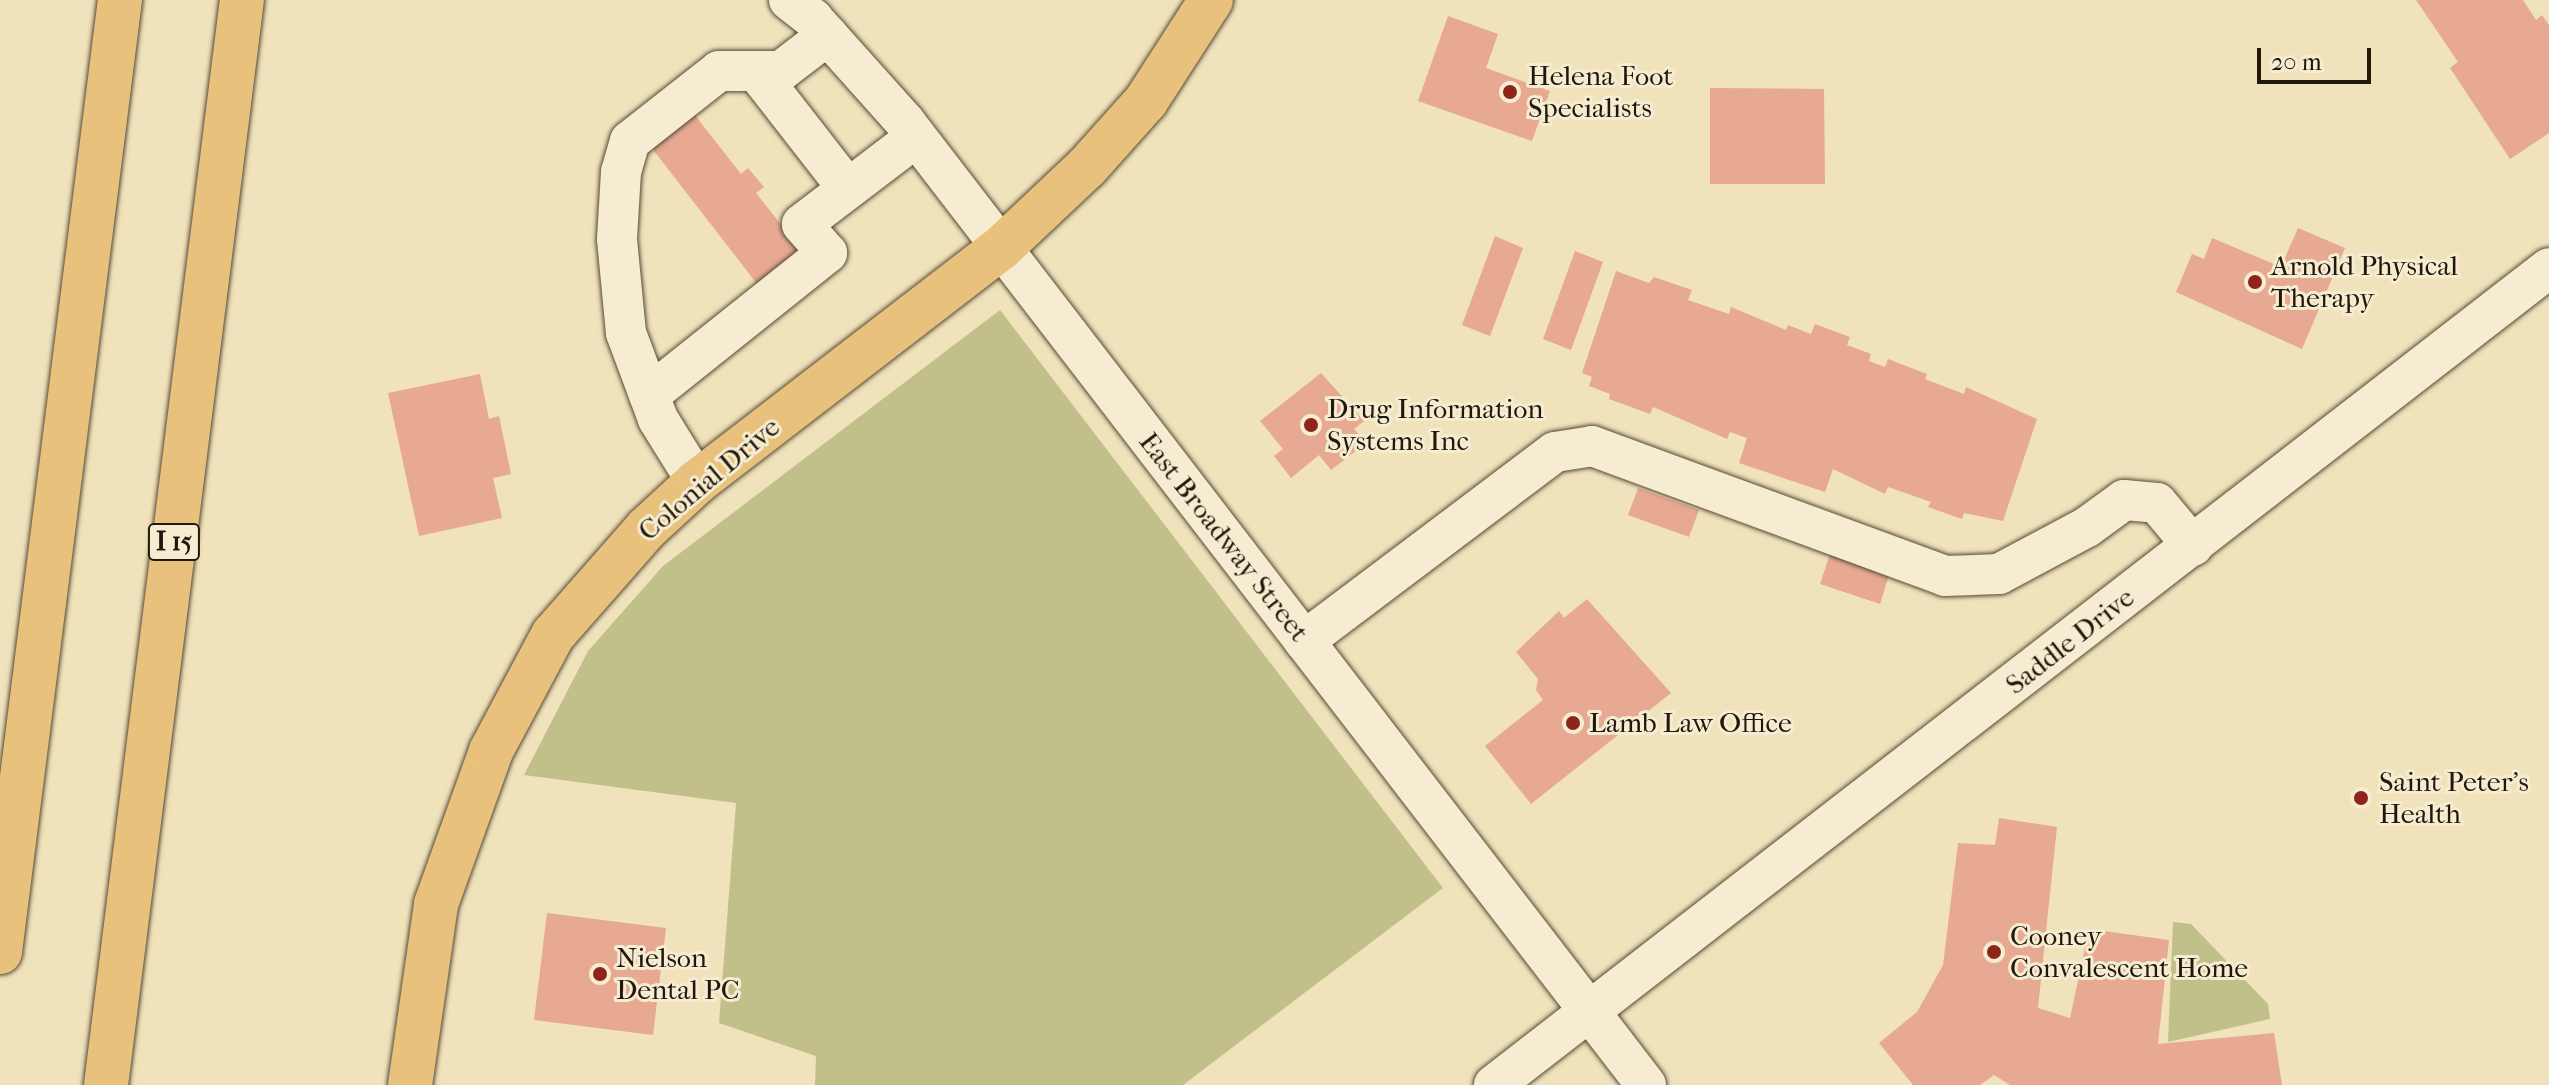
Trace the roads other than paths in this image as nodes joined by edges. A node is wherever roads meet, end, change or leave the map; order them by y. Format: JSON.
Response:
{"nodes":[{"id":1,"x":120,"y":0,"type":"edge"},
{"id":2,"x":242,"y":0,"type":"edge"},
{"id":3,"x":789,"y":0,"type":"edge"},
{"id":4,"x":1211,"y":0,"type":"edge"},
{"id":5,"x":828,"y":35,"type":"junction"},
{"id":6,"x":757,"y":72,"type":"junction"},
{"id":7,"x":916,"y":137,"type":"junction"},
{"id":8,"x":848,"y":189,"type":"junction"},
{"id":9,"x":1001,"y":248,"type":"junction"},
{"id":10,"x":2549,"y":268,"type":"edge"},
{"id":11,"x":649,"y":395,"type":"junction"},
{"id":12,"x":697,"y":482,"type":"junction"},
{"id":13,"x":2193,"y":546,"type":"junction"},
{"id":14,"x":1304,"y":641,"type":"junction"},
{"id":15,"x":0,"y":952,"type":"edge"},
{"id":16,"x":1589,"y":1011,"type":"junction"},
{"id":17,"x":106,"y":1085,"type":"edge"},
{"id":18,"x":410,"y":1085,"type":"edge"},
{"id":19,"x":1494,"y":1085,"type":"edge"},
{"id":20,"x":1646,"y":1085,"type":"edge"}],
"edges":[{"from":1,"to":15,"type":"main road"},
{"from":2,"to":17,"type":"main road","number":"I 15"},
{"from":3,"to":5,"type":"street","name":"East Broadway Street"},
{"from":4,"to":9,"type":"main road","name":"Colonial Drive"},
{"from":5,"to":6,"type":"street"},
{"from":5,"to":7,"type":"street","name":"East Broadway Street"},
{"from":6,"to":8,"type":"street"},
{"from":6,"to":11,"type":"street"},
{"from":7,"to":8,"type":"street"},
{"from":7,"to":9,"type":"street","name":"East Broadway Street"},
{"from":8,"to":11,"type":"street"},
{"from":9,"to":12,"type":"main road","name":"Colonial Drive"},
{"from":9,"to":14,"type":"street","name":"East Broadway Street"},
{"from":10,"to":13,"type":"street","name":"Saddle Drive"},
{"from":11,"to":12,"type":"street"},
{"from":12,"to":18,"type":"main road","name":"Colonial Drive"},
{"from":13,"to":14,"type":"street"},
{"from":13,"to":16,"type":"street","name":"Saddle Drive"},
{"from":14,"to":16,"type":"street","name":"East Broadway Street"},
{"from":16,"to":19,"type":"street","name":"Saddle Drive"},
{"from":16,"to":20,"type":"street","name":"East Broadway Street"}]}
